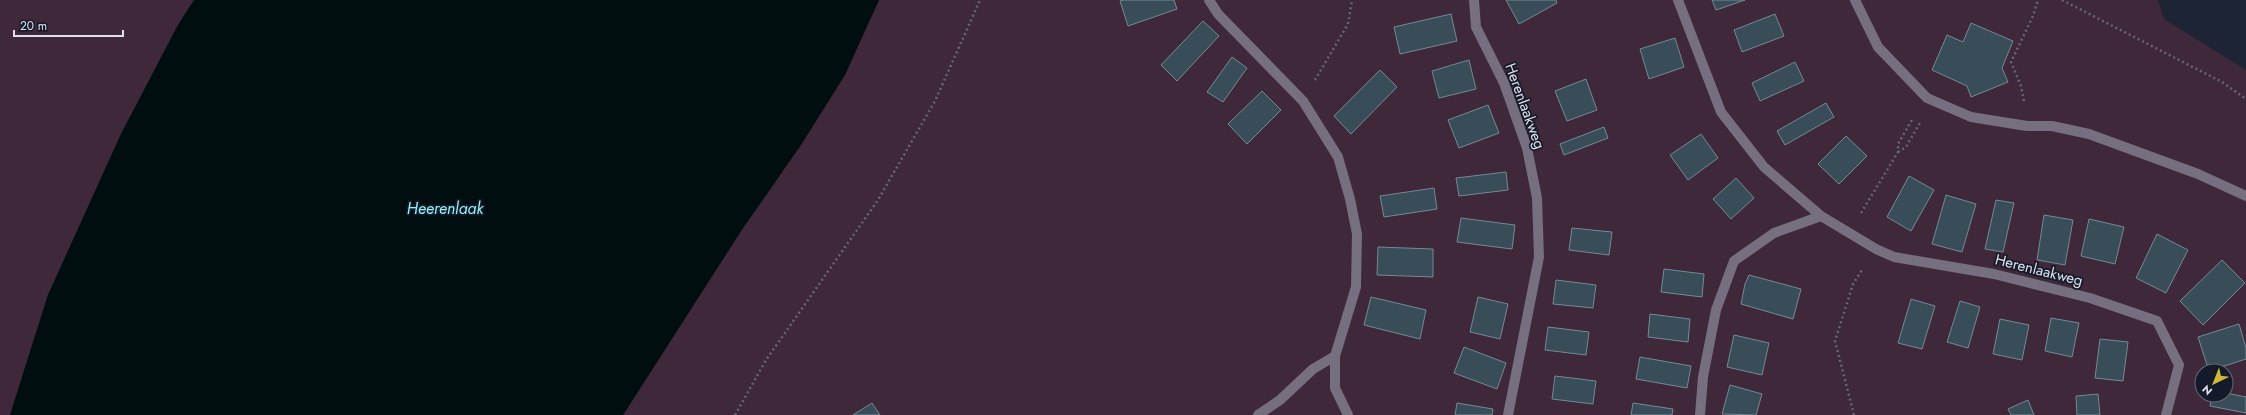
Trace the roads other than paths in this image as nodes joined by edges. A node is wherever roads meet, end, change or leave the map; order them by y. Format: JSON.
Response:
{"nodes":[{"id":1,"x":1209,"y":0,"type":"edge"},
{"id":2,"x":1474,"y":0,"type":"edge"},
{"id":3,"x":1678,"y":0,"type":"edge"},
{"id":4,"x":1855,"y":0,"type":"edge"},
{"id":5,"x":2246,"y":196,"type":"edge"},
{"id":6,"x":1821,"y":216,"type":"junction"},
{"id":7,"x":1335,"y":356,"type":"junction"},
{"id":8,"x":1258,"y":415,"type":"edge"},
{"id":9,"x":1348,"y":415,"type":"edge"},
{"id":10,"x":1508,"y":415,"type":"edge"},
{"id":11,"x":1700,"y":415,"type":"edge"},
{"id":12,"x":2166,"y":415,"type":"edge"}],
"edges":[{"from":1,"to":7,"type":"lane"},
{"from":2,"to":10,"type":"lane","name":"Herenlaakweg"},
{"from":3,"to":6,"type":"lane","name":"Herenlaakweg"},
{"from":4,"to":5,"type":"lane"},
{"from":6,"to":11,"type":"lane"},
{"from":6,"to":12,"type":"lane","name":"Herenlaakweg"},
{"from":7,"to":8,"type":"lane"},
{"from":7,"to":9,"type":"lane"}]}
